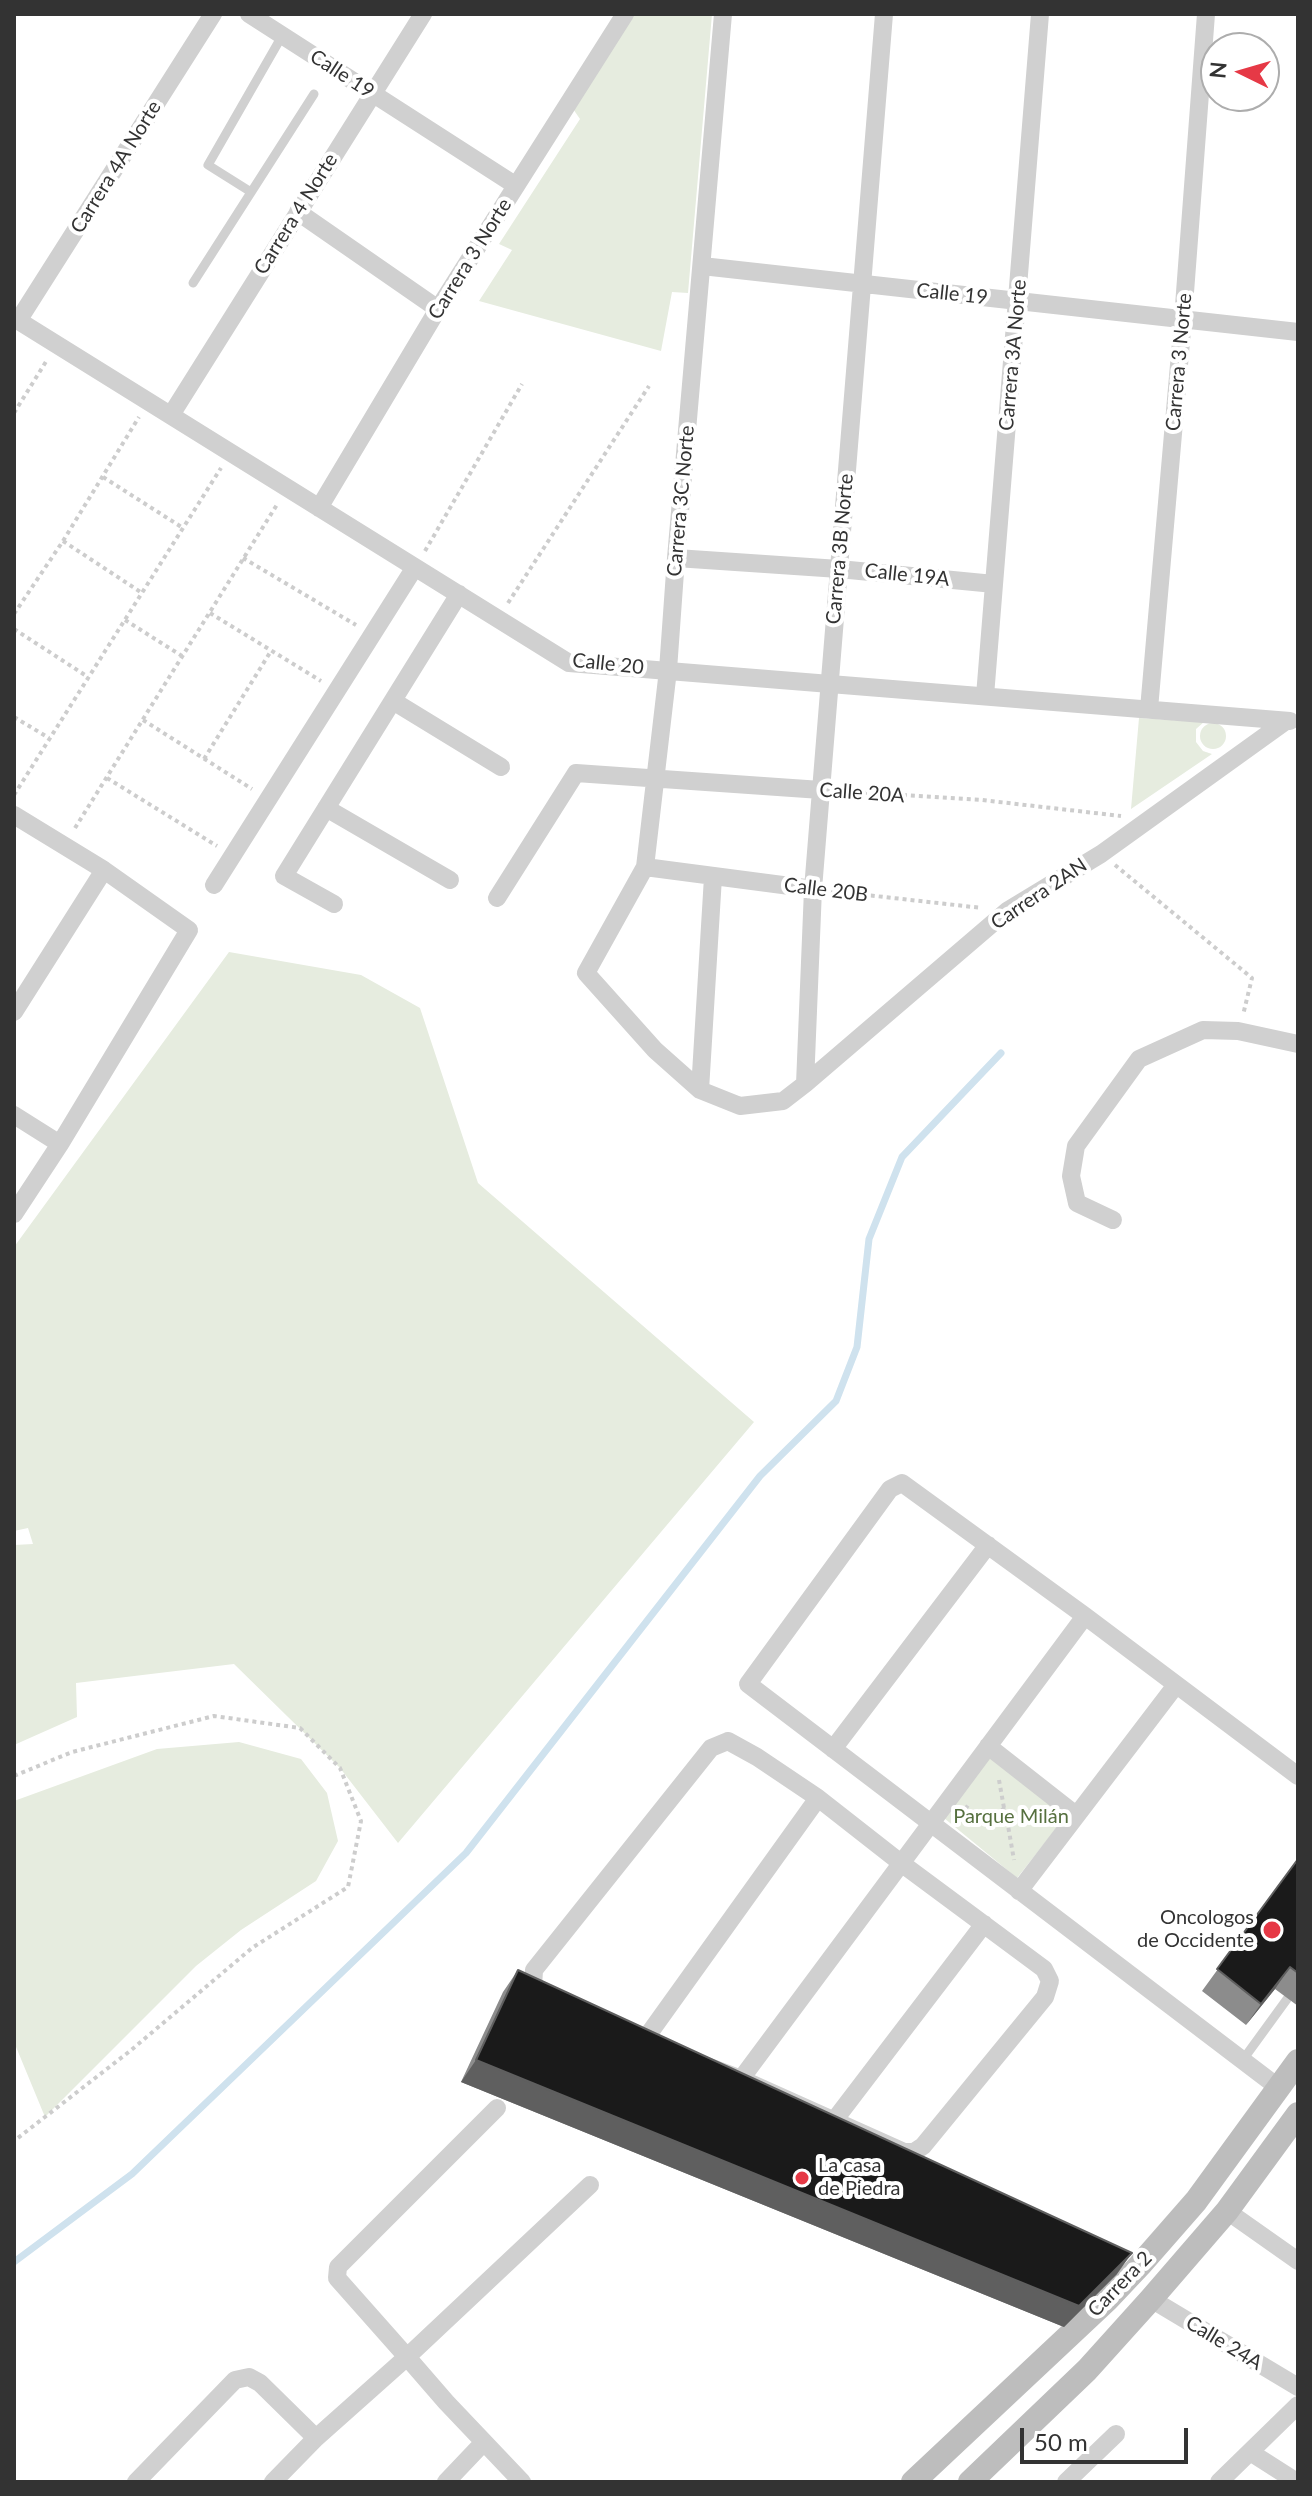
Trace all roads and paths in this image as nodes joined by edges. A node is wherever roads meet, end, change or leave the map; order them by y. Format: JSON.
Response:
{"nodes":[{"id":1,"x":213,"y":14,"type":"edge"},
{"id":2,"x":249,"y":14,"type":"edge"},
{"id":3,"x":423,"y":14,"type":"edge"},
{"id":4,"x":625,"y":14,"type":"edge"},
{"id":5,"x":723,"y":14,"type":"edge"},
{"id":6,"x":884,"y":14,"type":"edge"},
{"id":7,"x":1040,"y":14,"type":"edge"},
{"id":8,"x":1206,"y":14,"type":"edge"},
{"id":9,"x":282,"y":36,"type":"junction"},
{"id":10,"x":372,"y":93,"type":"junction"},
{"id":11,"x":314,"y":94,"type":"dead end"},
{"id":12,"x":515,"y":185,"type":"junction"},
{"id":13,"x":251,"y":192,"type":"junction"},
{"id":14,"x":298,"y":212,"type":"junction"},
{"id":15,"x":702,"y":266,"type":"junction"},
{"id":16,"x":193,"y":283,"type":"dead end"},
{"id":17,"x":862,"y":284,"type":"junction"},
{"id":18,"x":1017,"y":301,"type":"junction"},
{"id":19,"x":438,"y":309,"type":"junction"},
{"id":20,"x":16,"y":319,"type":"edge"},
{"id":21,"x":1183,"y":319,"type":"junction"},
{"id":22,"x":1298,"y":332,"type":"edge"},
{"id":23,"x":56,"y":344,"type":"junction"},
{"id":24,"x":522,"y":384,"type":"dead end"},
{"id":25,"x":649,"y":386,"type":"dead end"},
{"id":26,"x":149,"y":402,"type":"junction"},
{"id":27,"x":14,"y":413,"type":"edge"},
{"id":28,"x":171,"y":415,"type":"junction"},
{"id":29,"x":231,"y":453,"type":"junction"},
{"id":30,"x":103,"y":477,"type":"junction"},
{"id":31,"x":288,"y":488,"type":"junction"},
{"id":32,"x":319,"y":508,"type":"junction"},
{"id":33,"x":183,"y":528,"type":"junction"},
{"id":34,"x":63,"y":541,"type":"junction"},
{"id":35,"x":243,"y":558,"type":"junction"},
{"id":36,"x":676,"y":558,"type":"junction"},
{"id":37,"x":415,"y":567,"type":"junction"},
{"id":38,"x":839,"y":569,"type":"junction"},
{"id":39,"x":994,"y":584,"type":"junction"},
{"id":40,"x":142,"y":593,"type":"junction"},
{"id":41,"x":459,"y":594,"type":"junction"},
{"id":42,"x":210,"y":613,"type":"junction"},
{"id":43,"x":14,"y":614,"type":"edge"},
{"id":44,"x":498,"y":619,"type":"junction"},
{"id":45,"x":125,"y":620,"type":"junction"},
{"id":46,"x":14,"y":629,"type":"edge"},
{"id":47,"x":371,"y":635,"type":"junction"},
{"id":48,"x":271,"y":651,"type":"junction"},
{"id":49,"x":182,"y":656,"type":"junction"},
{"id":50,"x":668,"y":670,"type":"junction"},
{"id":51,"x":88,"y":677,"type":"junction"},
{"id":52,"x":829,"y":685,"type":"junction"},
{"id":53,"x":337,"y":691,"type":"junction"},
{"id":54,"x":985,"y":696,"type":"junction"},
{"id":55,"x":393,"y":701,"type":"junction"},
{"id":56,"x":1149,"y":709,"type":"junction"},
{"id":57,"x":14,"y":717,"type":"edge"},
{"id":58,"x":143,"y":720,"type":"junction"},
{"id":59,"x":1292,"y":721,"type":"edge"},
{"id":60,"x":50,"y":738,"type":"junction"},
{"id":61,"x":204,"y":759,"type":"junction"},
{"id":62,"x":501,"y":767,"type":"dead end"},
{"id":63,"x":107,"y":778,"type":"junction"},
{"id":64,"x":656,"y":780,"type":"junction"},
{"id":65,"x":821,"y":790,"type":"junction"},
{"id":66,"x":14,"y":795,"type":"edge"},
{"id":67,"x":269,"y":800,"type":"junction"},
{"id":68,"x":326,"y":808,"type":"junction"},
{"id":69,"x":14,"y":815,"type":"edge"},
{"id":70,"x":1147,"y":818,"type":"junction"},
{"id":71,"x":64,"y":846,"type":"junction"},
{"id":72,"x":1101,"y":854,"type":"junction"},
{"id":73,"x":232,"y":856,"type":"junction"},
{"id":74,"x":645,"y":867,"type":"junction"},
{"id":75,"x":104,"y":870,"type":"junction"},
{"id":76,"x":713,"y":877,"type":"junction"},
{"id":77,"x":450,"y":880,"type":"dead end"},
{"id":78,"x":214,"y":885,"type":"dead end"},
{"id":79,"x":813,"y":889,"type":"junction"},
{"id":80,"x":497,"y":898,"type":"dead end"},
{"id":81,"x":334,"y":904,"type":"dead end"},
{"id":82,"x":1007,"y":911,"type":"junction"},
{"id":83,"x":586,"y":973,"type":"joint"},
{"id":84,"x":14,"y":1012,"type":"edge"},
{"id":85,"x":1238,"y":1031,"type":"junction"},
{"id":86,"x":1298,"y":1044,"type":"edge"},
{"id":87,"x":805,"y":1084,"type":"junction"},
{"id":88,"x":700,"y":1090,"type":"junction"},
{"id":89,"x":14,"y":1115,"type":"edge"},
{"id":90,"x":60,"y":1144,"type":"junction"},
{"id":91,"x":14,"y":1214,"type":"edge"},
{"id":92,"x":1113,"y":1220,"type":"dead end"},
{"id":93,"x":988,"y":1545,"type":"junction"},
{"id":94,"x":1085,"y":1616,"type":"junction"},
{"id":95,"x":1176,"y":1685,"type":"junction"},
{"id":96,"x":988,"y":1746,"type":"junction"},
{"id":97,"x":833,"y":1749,"type":"junction"},
{"id":98,"x":14,"y":1776,"type":"edge"},
{"id":99,"x":1298,"y":1776,"type":"edge"},
{"id":100,"x":818,"y":1798,"type":"junction"},
{"id":101,"x":957,"y":1799,"type":"dead end"},
{"id":102,"x":999,"y":1815,"type":"junction"},
{"id":103,"x":1076,"y":1815,"type":"junction"},
{"id":104,"x":1007,"y":1820,"type":"junction"},
{"id":105,"x":930,"y":1823,"type":"junction"},
{"id":106,"x":901,"y":1863,"type":"junction"},
{"id":107,"x":1014,"y":1864,"type":"dead end"},
{"id":108,"x":1019,"y":1891,"type":"junction"},
{"id":109,"x":984,"y":1924,"type":"junction"},
{"id":110,"x":1298,"y":1984,"type":"edge"},
{"id":111,"x":643,"y":2042,"type":"junction"},
{"id":112,"x":1242,"y":2061,"type":"junction"},
{"id":113,"x":1298,"y":2061,"type":"edge"},
{"id":114,"x":741,"y":2079,"type":"junction"},
{"id":115,"x":1279,"y":2088,"type":"junction"},
{"id":116,"x":497,"y":2108,"type":"dead end"},
{"id":117,"x":1298,"y":2114,"type":"edge"},
{"id":118,"x":833,"y":2122,"type":"junction"},
{"id":119,"x":14,"y":2141,"type":"edge"},
{"id":120,"x":590,"y":2185,"type":"dead end"},
{"id":121,"x":1227,"y":2211,"type":"junction"},
{"id":122,"x":1298,"y":2261,"type":"edge"},
{"id":123,"x":1151,"y":2299,"type":"junction"},
{"id":124,"x":407,"y":2357,"type":"junction"},
{"id":125,"x":1298,"y":2387,"type":"edge"},
{"id":126,"x":1298,"y":2405,"type":"edge"},
{"id":127,"x":1116,"y":2434,"type":"dead end"},
{"id":128,"x":316,"y":2438,"type":"junction"},
{"id":129,"x":484,"y":2442,"type":"junction"},
{"id":130,"x":1250,"y":2452,"type":"junction"},
{"id":131,"x":136,"y":2482,"type":"edge"},
{"id":132,"x":273,"y":2482,"type":"edge"},
{"id":133,"x":446,"y":2482,"type":"edge"},
{"id":134,"x":522,"y":2482,"type":"edge"},
{"id":135,"x":913,"y":2482,"type":"edge"},
{"id":136,"x":970,"y":2482,"type":"edge"},
{"id":137,"x":1066,"y":2482,"type":"edge"},
{"id":138,"x":1219,"y":2482,"type":"edge"},
{"id":139,"x":1297,"y":2482,"type":"edge"}],
"edges":[{"from":1,"to":20,"type":"street","name":"Carrera 4A Norte"},
{"from":2,"to":9,"type":"street","name":"Calle 19"},
{"from":3,"to":10,"type":"street","name":"Carrera 4 Norte"},
{"from":4,"to":12,"type":"street","name":"Carrera 3 Norte"},
{"from":5,"to":15,"type":"street","name":"Carrera 3C Norte"},
{"from":6,"to":17,"type":"street","name":"Carrera 3B Norte"},
{"from":7,"to":18,"type":"street","name":"Carrera 3A Norte"},
{"from":8,"to":21,"type":"street","name":"Carrera 3 Norte"},
{"from":9,"to":10,"type":"street","name":"Calle 19"},
{"from":9,"to":13,"type":"lane"},
{"from":10,"to":12,"type":"street","name":"Calle 19"},
{"from":10,"to":14,"type":"street","name":"Carrera 4 Norte"},
{"from":11,"to":13,"type":"lane"},
{"from":12,"to":19,"type":"street","name":"Carrera 3 Norte"},
{"from":13,"to":16,"type":"lane"},
{"from":14,"to":19,"type":"street"},
{"from":14,"to":28,"type":"street","name":"Carrera 4 Norte"},
{"from":15,"to":17,"type":"street","name":"Calle 19"},
{"from":15,"to":36,"type":"street","name":"Carrera 3C Norte"},
{"from":17,"to":18,"type":"street","name":"Calle 19"},
{"from":17,"to":38,"type":"street","name":"Carrera 3B Norte"},
{"from":18,"to":21,"type":"street","name":"Calle 19"},
{"from":18,"to":39,"type":"street","name":"Carrera 3A Norte"},
{"from":19,"to":32,"type":"street","name":"Carrera 3 Norte"},
{"from":20,"to":23,"type":"street","name":"Calle 20"},
{"from":21,"to":22,"type":"street","name":"Calle 19"},
{"from":21,"to":56,"type":"street","name":"Carrera 3 Norte"},
{"from":23,"to":26,"type":"street","name":"Calle 20"},
{"from":23,"to":27,"type":"path"},
{"from":24,"to":37,"type":"path"},
{"from":25,"to":44,"type":"path"},
{"from":26,"to":28,"type":"street","name":"Calle 20"},
{"from":26,"to":30,"type":"path"},
{"from":28,"to":29,"type":"street","name":"Calle 20"},
{"from":29,"to":31,"type":"street","name":"Calle 20"},
{"from":29,"to":33,"type":"path"},
{"from":30,"to":33,"type":"path"},
{"from":30,"to":34,"type":"path"},
{"from":31,"to":32,"type":"street","name":"Calle 20"},
{"from":31,"to":35,"type":"path"},
{"from":32,"to":37,"type":"street","name":"Calle 20"},
{"from":33,"to":40,"type":"path"},
{"from":34,"to":40,"type":"path"},
{"from":34,"to":43,"type":"path"},
{"from":35,"to":42,"type":"path"},
{"from":35,"to":47,"type":"path"},
{"from":36,"to":38,"type":"street","name":"Calle 19A"},
{"from":36,"to":50,"type":"street","name":"Carrera 3C Norte"},
{"from":37,"to":41,"type":"street","name":"Calle 20"},
{"from":37,"to":47,"type":"street"},
{"from":38,"to":39,"type":"street","name":"Calle 19A"},
{"from":38,"to":52,"type":"street","name":"Carrera 3B Norte"},
{"from":39,"to":54,"type":"street","name":"Carrera 3A Norte"},
{"from":40,"to":45,"type":"path"},
{"from":41,"to":44,"type":"street","name":"Calle 20"},
{"from":41,"to":55,"type":"street"},
{"from":42,"to":48,"type":"path"},
{"from":42,"to":49,"type":"path"},
{"from":44,"to":50,"type":"street","name":"Calle 20"},
{"from":45,"to":49,"type":"path"},
{"from":45,"to":51,"type":"path"},
{"from":46,"to":51,"type":"path"},
{"from":47,"to":53,"type":"street"},
{"from":48,"to":53,"type":"path"},
{"from":48,"to":61,"type":"path"},
{"from":49,"to":58,"type":"path"},
{"from":50,"to":52,"type":"street","name":"Calle 20"},
{"from":50,"to":64,"type":"street","name":"Carrera 3C Norte"},
{"from":51,"to":60,"type":"path"},
{"from":52,"to":54,"type":"street","name":"Calle 20"},
{"from":52,"to":65,"type":"street","name":"Carrera 3B Norte"},
{"from":53,"to":67,"type":"street"},
{"from":54,"to":56,"type":"street","name":"Calle 20"},
{"from":55,"to":62,"type":"street"},
{"from":55,"to":68,"type":"street"},
{"from":56,"to":59,"type":"street","name":"Calle 20"},
{"from":57,"to":60,"type":"path"},
{"from":58,"to":61,"type":"path"},
{"from":58,"to":63,"type":"path"},
{"from":59,"to":70,"type":"street","name":"Carrera 2AN"},
{"from":60,"to":66,"type":"path"},
{"from":61,"to":67,"type":"path"},
{"from":63,"to":71,"type":"path"},
{"from":63,"to":73,"type":"path"},
{"from":64,"to":65,"type":"street","name":"Calle 20A"},
{"from":64,"to":74,"type":"street","name":"Carrera 3C Norte"},
{"from":64,"to":80,"type":"street","name":"Calle 20A"},
{"from":65,"to":70,"type":"path","name":"Calle 20A"},
{"from":65,"to":79,"type":"street","name":"Carrera 3B Norte"},
{"from":67,"to":73,"type":"street"},
{"from":68,"to":77,"type":"street"},
{"from":68,"to":81,"type":"street"},
{"from":69,"to":71,"type":"street"},
{"from":70,"to":72,"type":"street","name":"Carrera 2AN"},
{"from":71,"to":75,"type":"street"},
{"from":72,"to":82,"type":"street","name":"Carrera 2AN"},
{"from":72,"to":85,"type":"path"},
{"from":73,"to":78,"type":"street"},
{"from":74,"to":76,"type":"street","name":"Calle 20B"},
{"from":74,"to":83,"type":"street","name":"Carrera 3C Norte"},
{"from":75,"to":84,"type":"street"},
{"from":75,"to":90,"type":"street"},
{"from":76,"to":79,"type":"street","name":"Calle 20B"},
{"from":76,"to":88,"type":"street"},
{"from":79,"to":82,"type":"path","name":"Calle 20B"},
{"from":79,"to":87,"type":"street","name":"Carrera 3B Norte"},
{"from":82,"to":87,"type":"street","name":"Carrera 2AN"},
{"from":83,"to":88,"type":"street","name":"Carrera 2AN"},
{"from":85,"to":86,"type":"street"},
{"from":85,"to":92,"type":"street"},
{"from":87,"to":88,"type":"street","name":"Carrera 2AN"},
{"from":89,"to":90,"type":"street"},
{"from":90,"to":91,"type":"street"},
{"from":93,"to":94,"type":"street"},
{"from":93,"to":97,"type":"street"},
{"from":93,"to":97,"type":"street"},
{"from":94,"to":95,"type":"street"},
{"from":94,"to":96,"type":"street"},
{"from":95,"to":99,"type":"street"},
{"from":95,"to":103,"type":"street"},
{"from":96,"to":103,"type":"street"},
{"from":96,"to":105,"type":"street"},
{"from":97,"to":105,"type":"street"},
{"from":98,"to":119,"type":"path"},
{"from":100,"to":106,"type":"street"},
{"from":100,"to":111,"type":"street"},
{"from":100,"to":111,"type":"street"},
{"from":101,"to":102,"type":"path"},
{"from":102,"to":104,"type":"path"},
{"from":102,"to":104,"type":"path"},
{"from":103,"to":108,"type":"street"},
{"from":104,"to":107,"type":"path"},
{"from":105,"to":106,"type":"street"},
{"from":105,"to":108,"type":"street"},
{"from":106,"to":109,"type":"street"},
{"from":106,"to":114,"type":"street"},
{"from":108,"to":112,"type":"street"},
{"from":109,"to":118,"type":"street"},
{"from":109,"to":118,"type":"street"},
{"from":110,"to":112,"type":"lane"},
{"from":111,"to":114,"type":"street"},
{"from":112,"to":115,"type":"street"},
{"from":113,"to":115,"type":"main road","name":"Carrera 2"},
{"from":114,"to":118,"type":"street"},
{"from":115,"to":135,"type":"main road","name":"Carrera 2"},
{"from":116,"to":124,"type":"street"},
{"from":117,"to":121,"type":"main road","name":"Carrera 2"},
{"from":120,"to":124,"type":"street"},
{"from":121,"to":122,"type":"street"},
{"from":121,"to":123,"type":"main road","name":"Carrera 2"},
{"from":123,"to":125,"type":"street","name":"Calle 24A"},
{"from":123,"to":136,"type":"main road","name":"Carrera 2"},
{"from":124,"to":128,"type":"street"},
{"from":124,"to":129,"type":"street"},
{"from":126,"to":130,"type":"street"},
{"from":127,"to":137,"type":"street"},
{"from":128,"to":131,"type":"street"},
{"from":128,"to":132,"type":"street"},
{"from":129,"to":133,"type":"street"},
{"from":129,"to":134,"type":"street"},
{"from":130,"to":138,"type":"street"},
{"from":130,"to":139,"type":"street"}]}
